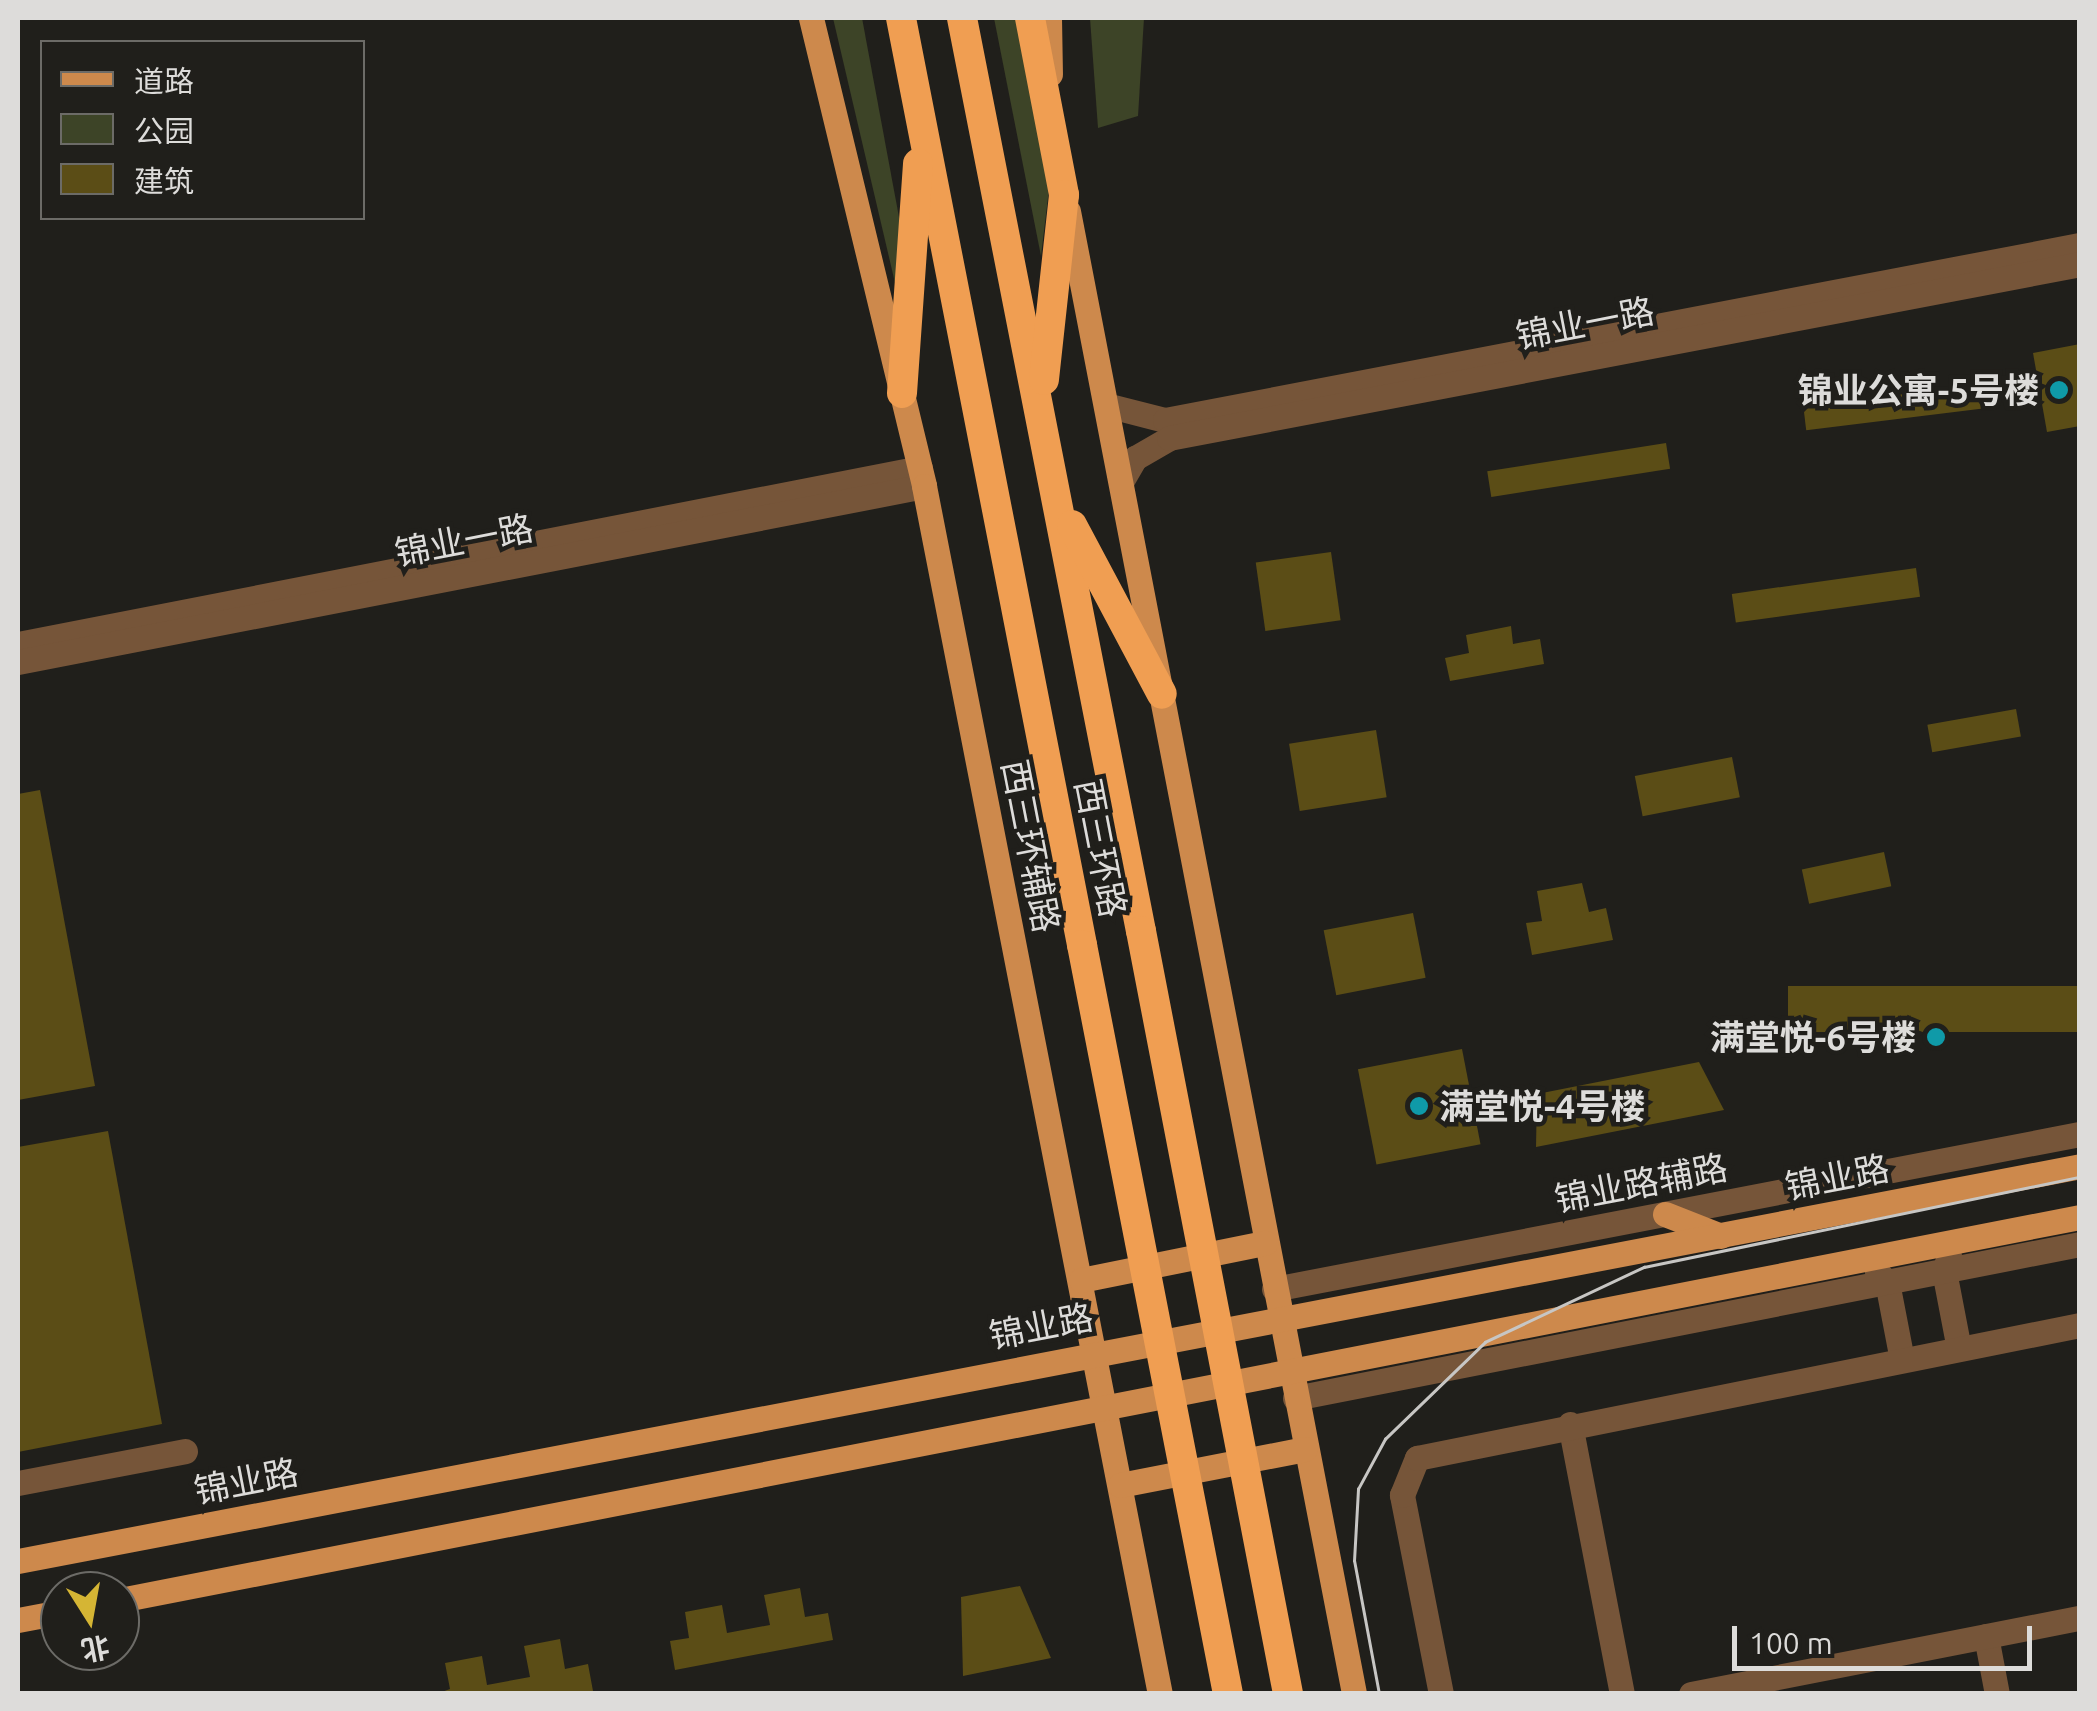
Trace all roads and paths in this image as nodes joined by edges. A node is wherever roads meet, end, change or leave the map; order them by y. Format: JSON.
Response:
{"nodes":[{"id":1,"x":811,"y":18,"type":"edge"},
{"id":2,"x":901,"y":18,"type":"edge"},
{"id":3,"x":962,"y":18,"type":"edge"},
{"id":4,"x":1030,"y":18,"type":"edge"},
{"id":5,"x":1050,"y":18,"type":"edge"},
{"id":6,"x":921,"y":121,"type":"junction"},
{"id":7,"x":1050,"y":124,"type":"junction"},
{"id":8,"x":1064,"y":195,"type":"junction"},
{"id":9,"x":2080,"y":244,"type":"edge"},
{"id":10,"x":2080,"y":264,"type":"edge"},
{"id":11,"x":902,"y":392,"type":"junction"},
{"id":12,"x":1106,"y":405,"type":"junction"},
{"id":13,"x":1041,"y":413,"type":"junction"},
{"id":14,"x":922,"y":477,"type":"junction"},
{"id":15,"x":1121,"y":482,"type":"junction"},
{"id":16,"x":1058,"y":498,"type":"junction"},
{"id":17,"x":18,"y":644,"type":"edge"},
{"id":18,"x":18,"y":662,"type":"edge"},
{"id":19,"x":1162,"y":694,"type":"junction"},
{"id":20,"x":2080,"y":1134,"type":"edge"},
{"id":21,"x":2080,"y":1166,"type":"edge"},
{"id":22,"x":1666,"y":1214,"type":"junction"},
{"id":23,"x":2080,"y":1217,"type":"edge"},
{"id":24,"x":1721,"y":1236,"type":"junction"},
{"id":25,"x":1955,"y":1241,"type":"junction"},
{"id":26,"x":1265,"y":1243,"type":"junction"},
{"id":27,"x":2080,"y":1244,"type":"edge"},
{"id":28,"x":1862,"y":1259,"type":"junction"},
{"id":29,"x":1944,"y":1271,"type":"junction"},
{"id":30,"x":1081,"y":1280,"type":"junction"},
{"id":31,"x":1888,"y":1282,"type":"junction"},
{"id":32,"x":1274,"y":1289,"type":"junction"},
{"id":33,"x":1280,"y":1321,"type":"junction"},
{"id":34,"x":2080,"y":1325,"type":"edge"},
{"id":35,"x":1958,"y":1349,"type":"junction"},
{"id":36,"x":1095,"y":1351,"type":"junction"},
{"id":37,"x":1902,"y":1360,"type":"junction"},
{"id":38,"x":1290,"y":1371,"type":"junction"},
{"id":39,"x":1295,"y":1398,"type":"junction"},
{"id":40,"x":1106,"y":1408,"type":"junction"},
{"id":41,"x":1570,"y":1424,"type":"junction"},
{"id":42,"x":185,"y":1450,"type":"dead end"},
{"id":43,"x":1305,"y":1450,"type":"junction"},
{"id":44,"x":18,"y":1483,"type":"edge"},
{"id":45,"x":1120,"y":1485,"type":"junction"},
{"id":46,"x":18,"y":1562,"type":"edge"},
{"id":47,"x":140,"y":1596,"type":"edge"},
{"id":48,"x":2080,"y":1618,"type":"edge"},
{"id":49,"x":1986,"y":1636,"type":"junction"},
{"id":50,"x":1160,"y":1694,"type":"edge"},
{"id":51,"x":1228,"y":1694,"type":"edge"},
{"id":52,"x":1288,"y":1694,"type":"edge"},
{"id":53,"x":1354,"y":1694,"type":"edge"},
{"id":54,"x":1441,"y":1694,"type":"edge"},
{"id":55,"x":1622,"y":1694,"type":"edge"},
{"id":56,"x":1691,"y":1694,"type":"edge"},
{"id":57,"x":1997,"y":1694,"type":"edge"}],
"edges":[{"from":1,"to":11,"type":"main road","name":"西三环辅路"},
{"from":2,"to":6,"type":"highway","name":"西三环路"},
{"from":3,"to":13,"type":"highway","name":"西三环路"},
{"from":4,"to":7,"type":"highway"},
{"from":5,"to":7,"type":"main road"},
{"from":6,"to":11,"type":"highway"},
{"from":6,"to":51,"type":"highway","name":"西三环路","bridge":true},
{"from":7,"to":8,"type":"highway"},
{"from":8,"to":12,"type":"main road"},
{"from":8,"to":13,"type":"highway"},
{"from":9,"to":12,"type":"street","name":"锦业一路"},
{"from":10,"to":15,"type":"street","name":"锦业一路"},
{"from":11,"to":14,"type":"main road","name":"西三环辅路"},
{"from":12,"to":15,"type":"main road"},
{"from":13,"to":16,"type":"highway","name":"西三环路"},
{"from":14,"to":17,"type":"street","name":"锦业一路"},
{"from":14,"to":18,"type":"street","name":"锦业一路"},
{"from":14,"to":30,"type":"main road","name":"西三环辅路"},
{"from":15,"to":19,"type":"main road"},
{"from":16,"to":19,"type":"highway"},
{"from":16,"to":52,"type":"highway","name":"西三环路","bridge":true},
{"from":19,"to":26,"type":"main road"},
{"from":20,"to":22,"type":"street","name":"锦业路辅路"},
{"from":21,"to":24,"type":"main road","name":"锦业路"},
{"from":22,"to":24,"type":"main road"},
{"from":22,"to":32,"type":"street","name":"锦业路辅路"},
{"from":23,"to":25,"type":"main road"},
{"from":24,"to":33,"type":"main road","name":"锦业路"},
{"from":25,"to":28,"type":"main road"},
{"from":25,"to":29,"type":"street"},
{"from":26,"to":30,"type":"main road"},
{"from":26,"to":32,"type":"main road"},
{"from":27,"to":29,"type":"street"},
{"from":28,"to":31,"type":"street"},
{"from":28,"to":38,"type":"main road"},
{"from":29,"to":31,"type":"street"},
{"from":29,"to":35,"type":"street"},
{"from":30,"to":36,"type":"main road","name":"西三环辅路"},
{"from":31,"to":37,"type":"street"},
{"from":31,"to":39,"type":"street"},
{"from":32,"to":33,"type":"main road"},
{"from":33,"to":36,"type":"main road","name":"锦业路"},
{"from":33,"to":38,"type":"main road"},
{"from":34,"to":35,"type":"street"},
{"from":35,"to":37,"type":"street"},
{"from":36,"to":40,"type":"main road","name":"西三环辅路"},
{"from":36,"to":46,"type":"main road","name":"锦业路"},
{"from":37,"to":41,"type":"street"},
{"from":38,"to":39,"type":"main road"},
{"from":38,"to":40,"type":"main road"},
{"from":39,"to":43,"type":"main road"},
{"from":40,"to":45,"type":"main road","name":"西三环辅路"},
{"from":40,"to":47,"type":"main road"},
{"from":41,"to":54,"type":"street"},
{"from":41,"to":55,"type":"street"},
{"from":42,"to":44,"type":"street"},
{"from":43,"to":45,"type":"main road"},
{"from":43,"to":53,"type":"main road"},
{"from":45,"to":50,"type":"main road","name":"西三环辅路"},
{"from":48,"to":49,"type":"street"},
{"from":49,"to":56,"type":"street"},
{"from":49,"to":57,"type":"street"}]}
